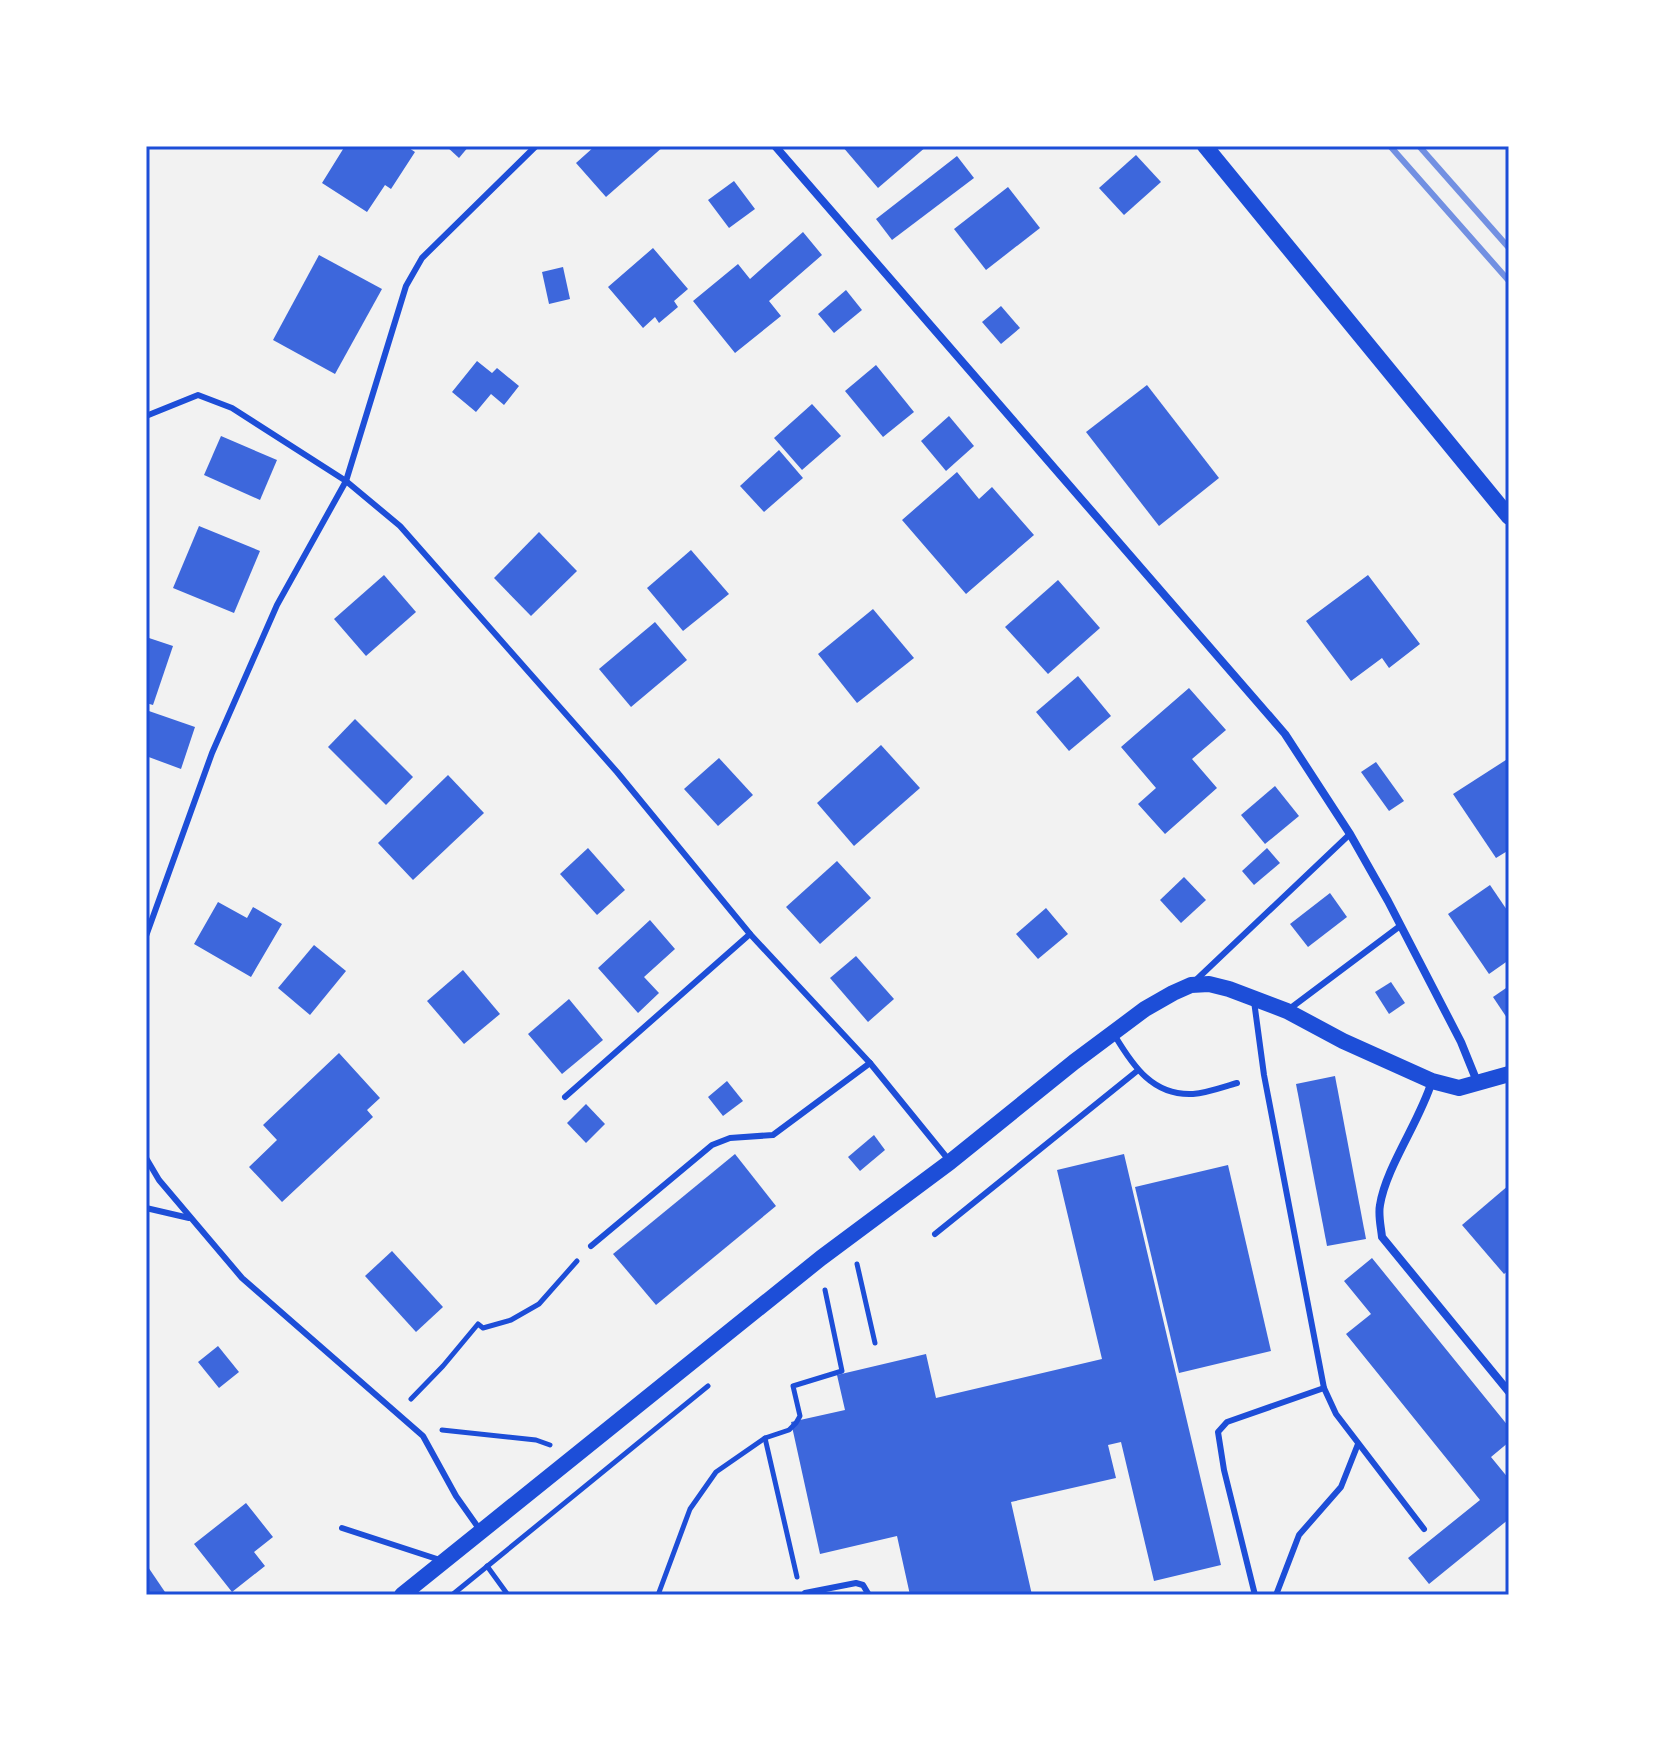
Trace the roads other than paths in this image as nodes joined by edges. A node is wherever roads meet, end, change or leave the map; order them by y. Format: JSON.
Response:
{"nodes":[{"id":1,"x":536,"y":146,"type":"edge"},
{"id":2,"x":775,"y":146,"type":"edge"},
{"id":3,"x":1205,"y":146,"type":"edge"},
{"id":4,"x":146,"y":416,"type":"edge"},
{"id":5,"x":346,"y":481,"type":"junction"},
{"id":6,"x":1509,"y":517,"type":"edge"},
{"id":7,"x":1350,"y":834,"type":"junction"},
{"id":8,"x":1400,"y":926,"type":"junction"},
{"id":9,"x":750,"y":934,"type":"junction"},
{"id":10,"x":146,"y":936,"type":"edge"},
{"id":11,"x":1191,"y":985,"type":"junction"},
{"id":12,"x":1254,"y":997,"type":"junction"},
{"id":13,"x":1287,"y":1011,"type":"junction"},
{"id":14,"x":1113,"y":1033,"type":"junction"},
{"id":15,"x":870,"y":1063,"type":"junction"},
{"id":16,"x":1137,"y":1071,"type":"junction"},
{"id":17,"x":1509,"y":1074,"type":"edge"},
{"id":18,"x":1432,"y":1081,"type":"junction"},
{"id":19,"x":1237,"y":1083,"type":"dead end"},
{"id":20,"x":1478,"y":1084,"type":"junction"},
{"id":21,"x":565,"y":1097,"type":"dead end"},
{"id":22,"x":146,"y":1158,"type":"edge"},
{"id":23,"x":950,"y":1162,"type":"junction"},
{"id":24,"x":146,"y":1208,"type":"edge"},
{"id":25,"x":191,"y":1218,"type":"junction"},
{"id":26,"x":935,"y":1234,"type":"dead end"},
{"id":27,"x":591,"y":1246,"type":"road end"},
{"id":28,"x":1324,"y":1388,"type":"junction"},
{"id":29,"x":1509,"y":1392,"type":"edge"},
{"id":30,"x":1358,"y":1444,"type":"junction"},
{"id":31,"x":342,"y":1528,"type":"dead end"},
{"id":32,"x":1424,"y":1529,"type":"dead end"},
{"id":33,"x":480,"y":1530,"type":"junction"},
{"id":34,"x":443,"y":1561,"type":"junction"},
{"id":35,"x":407,"y":1593,"type":"edge"},
{"id":36,"x":805,"y":1593,"type":"road end"},
{"id":37,"x":869,"y":1595,"type":"edge"},
{"id":38,"x":1255,"y":1595,"type":"edge"},
{"id":39,"x":1276,"y":1595,"type":"edge"}],
"edges":[{"from":1,"to":5,"type":"lane"},
{"from":2,"to":7,"type":"street"},
{"from":3,"to":6,"type":"main road"},
{"from":4,"to":5,"type":"lane"},
{"from":5,"to":9,"type":"lane"},
{"from":5,"to":10,"type":"lane"},
{"from":7,"to":8,"type":"street"},
{"from":7,"to":11,"type":"lane"},
{"from":8,"to":13,"type":"lane"},
{"from":8,"to":20,"type":"street"},
{"from":9,"to":15,"type":"lane"},
{"from":9,"to":21,"type":"lane"},
{"from":11,"to":12,"type":"main road"},
{"from":11,"to":14,"type":"main road"},
{"from":12,"to":13,"type":"main road"},
{"from":12,"to":28,"type":"lane"},
{"from":13,"to":18,"type":"main road"},
{"from":14,"to":16,"type":"lane"},
{"from":14,"to":23,"type":"main road"},
{"from":15,"to":23,"type":"lane"},
{"from":15,"to":27,"type":"lane"},
{"from":16,"to":19,"type":"lane"},
{"from":16,"to":26,"type":"lane"},
{"from":17,"to":20,"type":"main road"},
{"from":18,"to":20,"type":"main road"},
{"from":18,"to":29,"type":"street"},
{"from":22,"to":25,"type":"lane"},
{"from":23,"to":33,"type":"main road"},
{"from":24,"to":25,"type":"lane"},
{"from":25,"to":33,"type":"lane"},
{"from":28,"to":30,"type":"lane"},
{"from":28,"to":38,"type":"lane"},
{"from":30,"to":32,"type":"lane"},
{"from":30,"to":39,"type":"lane"},
{"from":31,"to":34,"type":"lane"},
{"from":33,"to":34,"type":"main road"},
{"from":34,"to":35,"type":"main road"},
{"from":36,"to":37,"type":"lane"}]}
